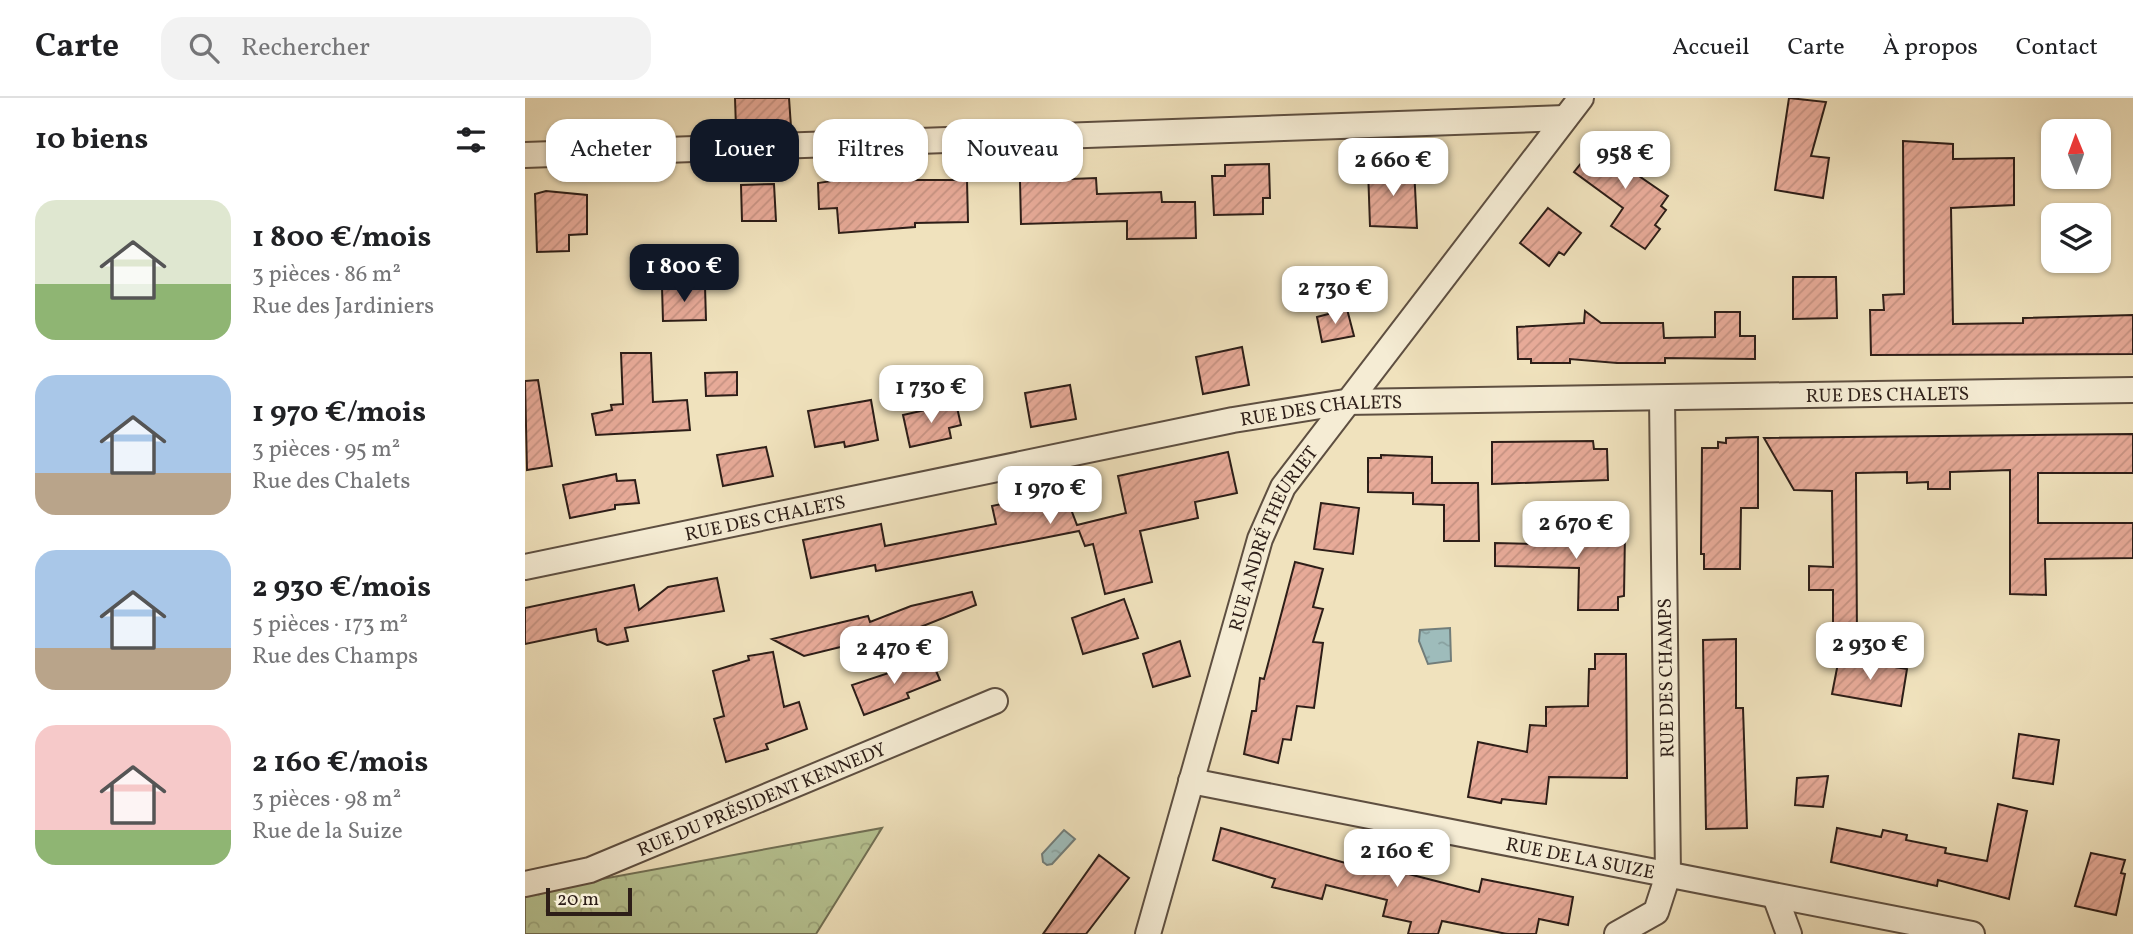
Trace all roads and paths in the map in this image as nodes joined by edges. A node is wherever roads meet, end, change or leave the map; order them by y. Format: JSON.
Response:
{"nodes":[{"id":1,"x":1581,"y":98,"type":"edge"},
{"id":2,"x":1565,"y":118,"type":"junction"},
{"id":3,"x":525,"y":155,"type":"edge"},
{"id":4,"x":2133,"y":390,"type":"edge"},
{"id":5,"x":1661,"y":398,"type":"junction"},
{"id":6,"x":1345,"y":402,"type":"junction"},
{"id":7,"x":525,"y":567,"type":"edge"},
{"id":8,"x":995,"y":701,"type":"dead end"},
{"id":9,"x":1191,"y":781,"type":"junction"},
{"id":10,"x":1668,"y":875,"type":"junction"},
{"id":11,"x":525,"y":884,"type":"edge"},
{"id":12,"x":1775,"y":896,"type":"junction"},
{"id":13,"x":1148,"y":934,"type":"edge"},
{"id":14,"x":1618,"y":934,"type":"edge"},
{"id":15,"x":1789,"y":934,"type":"edge"},
{"id":16,"x":1972,"y":934,"type":"edge"}],
"edges":[{"from":1,"to":2,"type":"street","name":"RUE ANDRÉ THEURIET"},
{"from":2,"to":3,"type":"street"},
{"from":2,"to":6,"type":"street","name":"RUE ANDRÉ THEURIET"},
{"from":4,"to":5,"type":"street","name":"RUE DES CHALETS"},
{"from":5,"to":6,"type":"street","name":"RUE DES CHALETS"},
{"from":5,"to":10,"type":"street","name":"RUE DES CHAMPS"},
{"from":6,"to":7,"type":"street","name":"RUE DES CHALETS"},
{"from":6,"to":9,"type":"street","name":"RUE ANDRÉ THEURIET"},
{"from":8,"to":11,"type":"street","name":"RUE DU PRÉSIDENT KENNEDY"},
{"from":9,"to":10,"type":"street","name":"RUE DE LA SUIZE"},
{"from":9,"to":13,"type":"street","name":"RUE ANDRÉ THEURIET"},
{"from":10,"to":12,"type":"street","name":"RUE DE LA SUIZE"},
{"from":10,"to":14,"type":"street","name":"RUE DES CHAMPS"},
{"from":12,"to":15,"type":"street"},
{"from":12,"to":16,"type":"street","name":"RUE DE LA SUIZE"}]}
